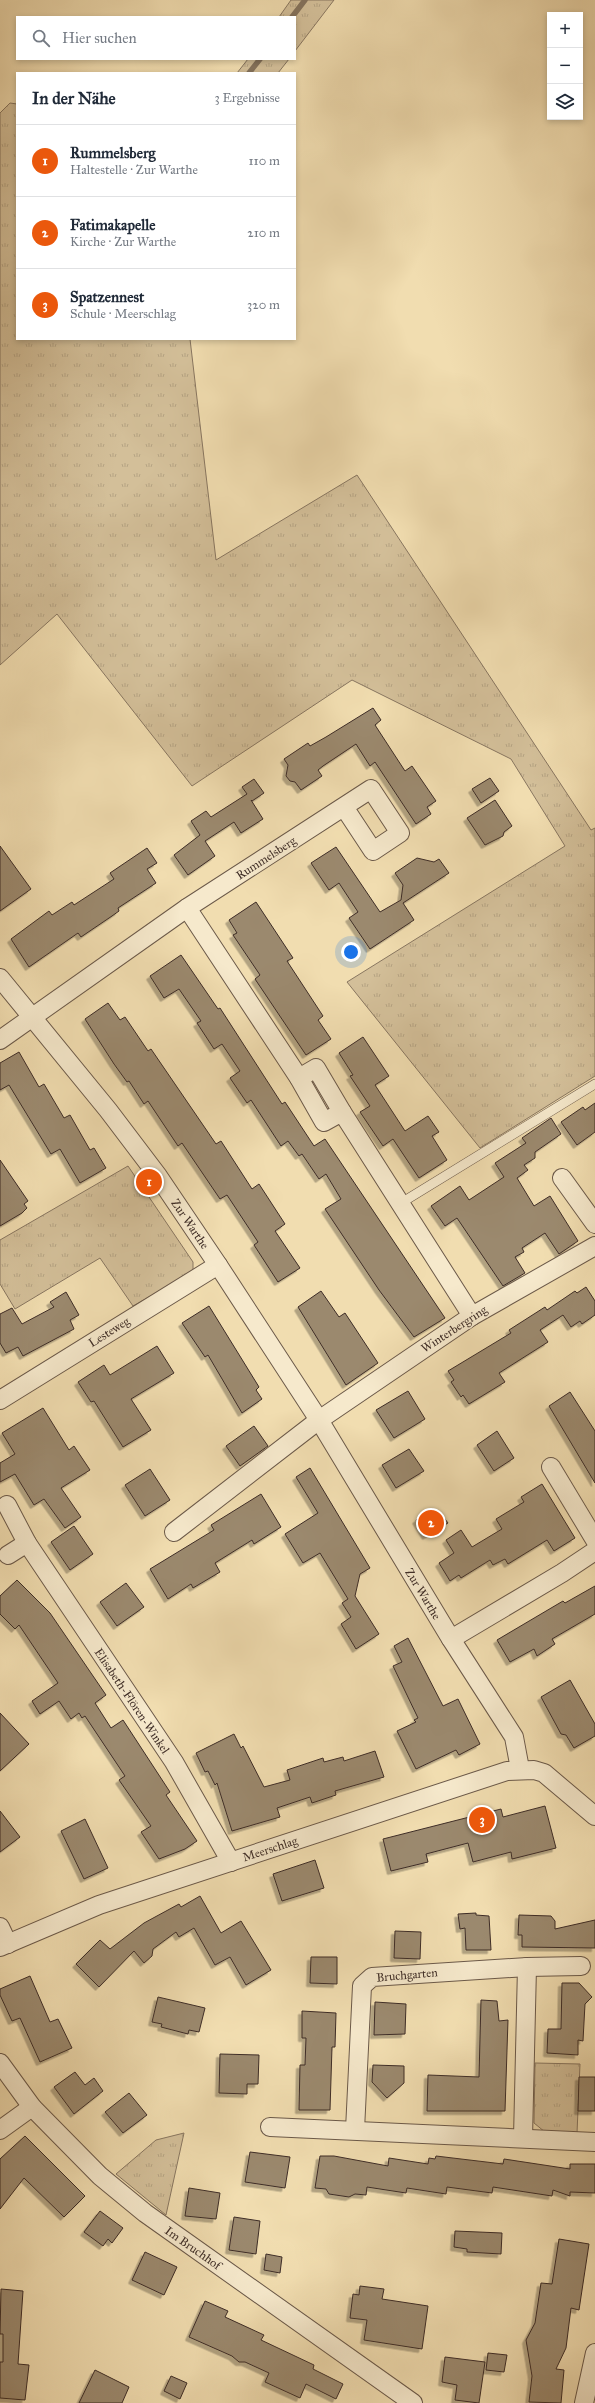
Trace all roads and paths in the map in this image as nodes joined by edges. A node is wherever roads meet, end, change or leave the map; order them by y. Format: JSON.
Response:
{"nodes":[{"id":1,"x":344,"y":807,"type":"dead end"},
{"id":2,"x":187,"y":908,"type":"junction"},
{"id":3,"x":0,"y":978,"type":"edge"},
{"id":4,"x":33,"y":1019,"type":"junction"},
{"id":5,"x":0,"y":1040,"type":"edge"},
{"id":6,"x":595,"y":1084,"type":"edge"},
{"id":7,"x":562,"y":1178,"type":"dead end"},
{"id":8,"x":401,"y":1203,"type":"junction"},
{"id":9,"x":595,"y":1224,"type":"edge"},
{"id":10,"x":595,"y":1246,"type":"edge"},
{"id":11,"x":218,"y":1264,"type":"junction"},
{"id":12,"x":472,"y":1316,"type":"junction"},
{"id":13,"x":0,"y":1400,"type":"edge"},
{"id":14,"x":318,"y":1420,"type":"junction"},
{"id":15,"x":551,"y":1467,"type":"dead end"},
{"id":16,"x":7,"y":1505,"type":"dead end"},
{"id":17,"x":174,"y":1532,"type":"dead end"},
{"id":18,"x":595,"y":1540,"type":"edge"},
{"id":19,"x":27,"y":1543,"type":"junction"},
{"id":20,"x":595,"y":1551,"type":"edge"},
{"id":21,"x":8,"y":1555,"type":"dead end"},
{"id":22,"x":451,"y":1639,"type":"junction"},
{"id":23,"x":520,"y":1769,"type":"junction"},
{"id":24,"x":595,"y":1816,"type":"edge"},
{"id":25,"x":231,"y":1862,"type":"junction"},
{"id":26,"x":0,"y":1927,"type":"edge"},
{"id":27,"x":4,"y":1945,"type":"edge"},
{"id":28,"x":581,"y":1966,"type":"dead end"},
{"id":29,"x":527,"y":1967,"type":"junction"},
{"id":30,"x":0,"y":2063,"type":"edge"},
{"id":31,"x":32,"y":2107,"type":"junction"},
{"id":32,"x":270,"y":2127,"type":"dead end"},
{"id":33,"x":0,"y":2130,"type":"edge"},
{"id":34,"x":355,"y":2130,"type":"junction"},
{"id":35,"x":523,"y":2138,"type":"junction"},
{"id":36,"x":595,"y":2142,"type":"edge"},
{"id":37,"x":595,"y":2353,"type":"edge"},
{"id":38,"x":413,"y":2403,"type":"edge"},
{"id":39,"x":584,"y":2403,"type":"edge"}],
"edges":[{"from":1,"to":2,"type":"street","name":"Rummelsberg"},
{"from":2,"to":4,"type":"street","name":"Rummelsberg"},
{"from":2,"to":8,"type":"street"},
{"from":3,"to":4,"type":"street","name":"Zur Warthe"},
{"from":4,"to":5,"type":"street"},
{"from":4,"to":11,"type":"street","name":"Zur Warthe"},
{"from":6,"to":8,"type":"lane"},
{"from":7,"to":9,"type":"street"},
{"from":8,"to":12,"type":"street"},
{"from":10,"to":12,"type":"street","name":"Winterbergring"},
{"from":11,"to":13,"type":"street","name":"Lesteweg"},
{"from":11,"to":14,"type":"street","name":"Zur Warthe"},
{"from":12,"to":14,"type":"street","name":"Winterbergring"},
{"from":14,"to":17,"type":"street"},
{"from":14,"to":22,"type":"street","name":"Zur Warthe"},
{"from":15,"to":18,"type":"street"},
{"from":16,"to":19,"type":"street","name":"Elisabeth-Flören-Winkel"},
{"from":19,"to":21,"type":"street"},
{"from":19,"to":25,"type":"street","name":"Elisabeth-Flören-Winkel"},
{"from":20,"to":22,"type":"street"},
{"from":22,"to":23,"type":"street","name":"Zur Warthe"},
{"from":23,"to":24,"type":"street","name":"Meerschlag"},
{"from":23,"to":25,"type":"street","name":"Meerschlag"},
{"from":25,"to":27,"type":"street","name":"Meerschlag"},
{"from":26,"to":27,"type":"street"},
{"from":28,"to":29,"type":"street","name":"Bruchgarten"},
{"from":29,"to":34,"type":"street","name":"Bruchgarten"},
{"from":29,"to":35,"type":"street"},
{"from":30,"to":31,"type":"street","name":"Im Bruchhof"},
{"from":31,"to":33,"type":"street"},
{"from":31,"to":38,"type":"street","name":"Im Bruchhof"},
{"from":32,"to":34,"type":"street"},
{"from":34,"to":35,"type":"street"},
{"from":35,"to":36,"type":"street"},
{"from":37,"to":39,"type":"street"}]}
